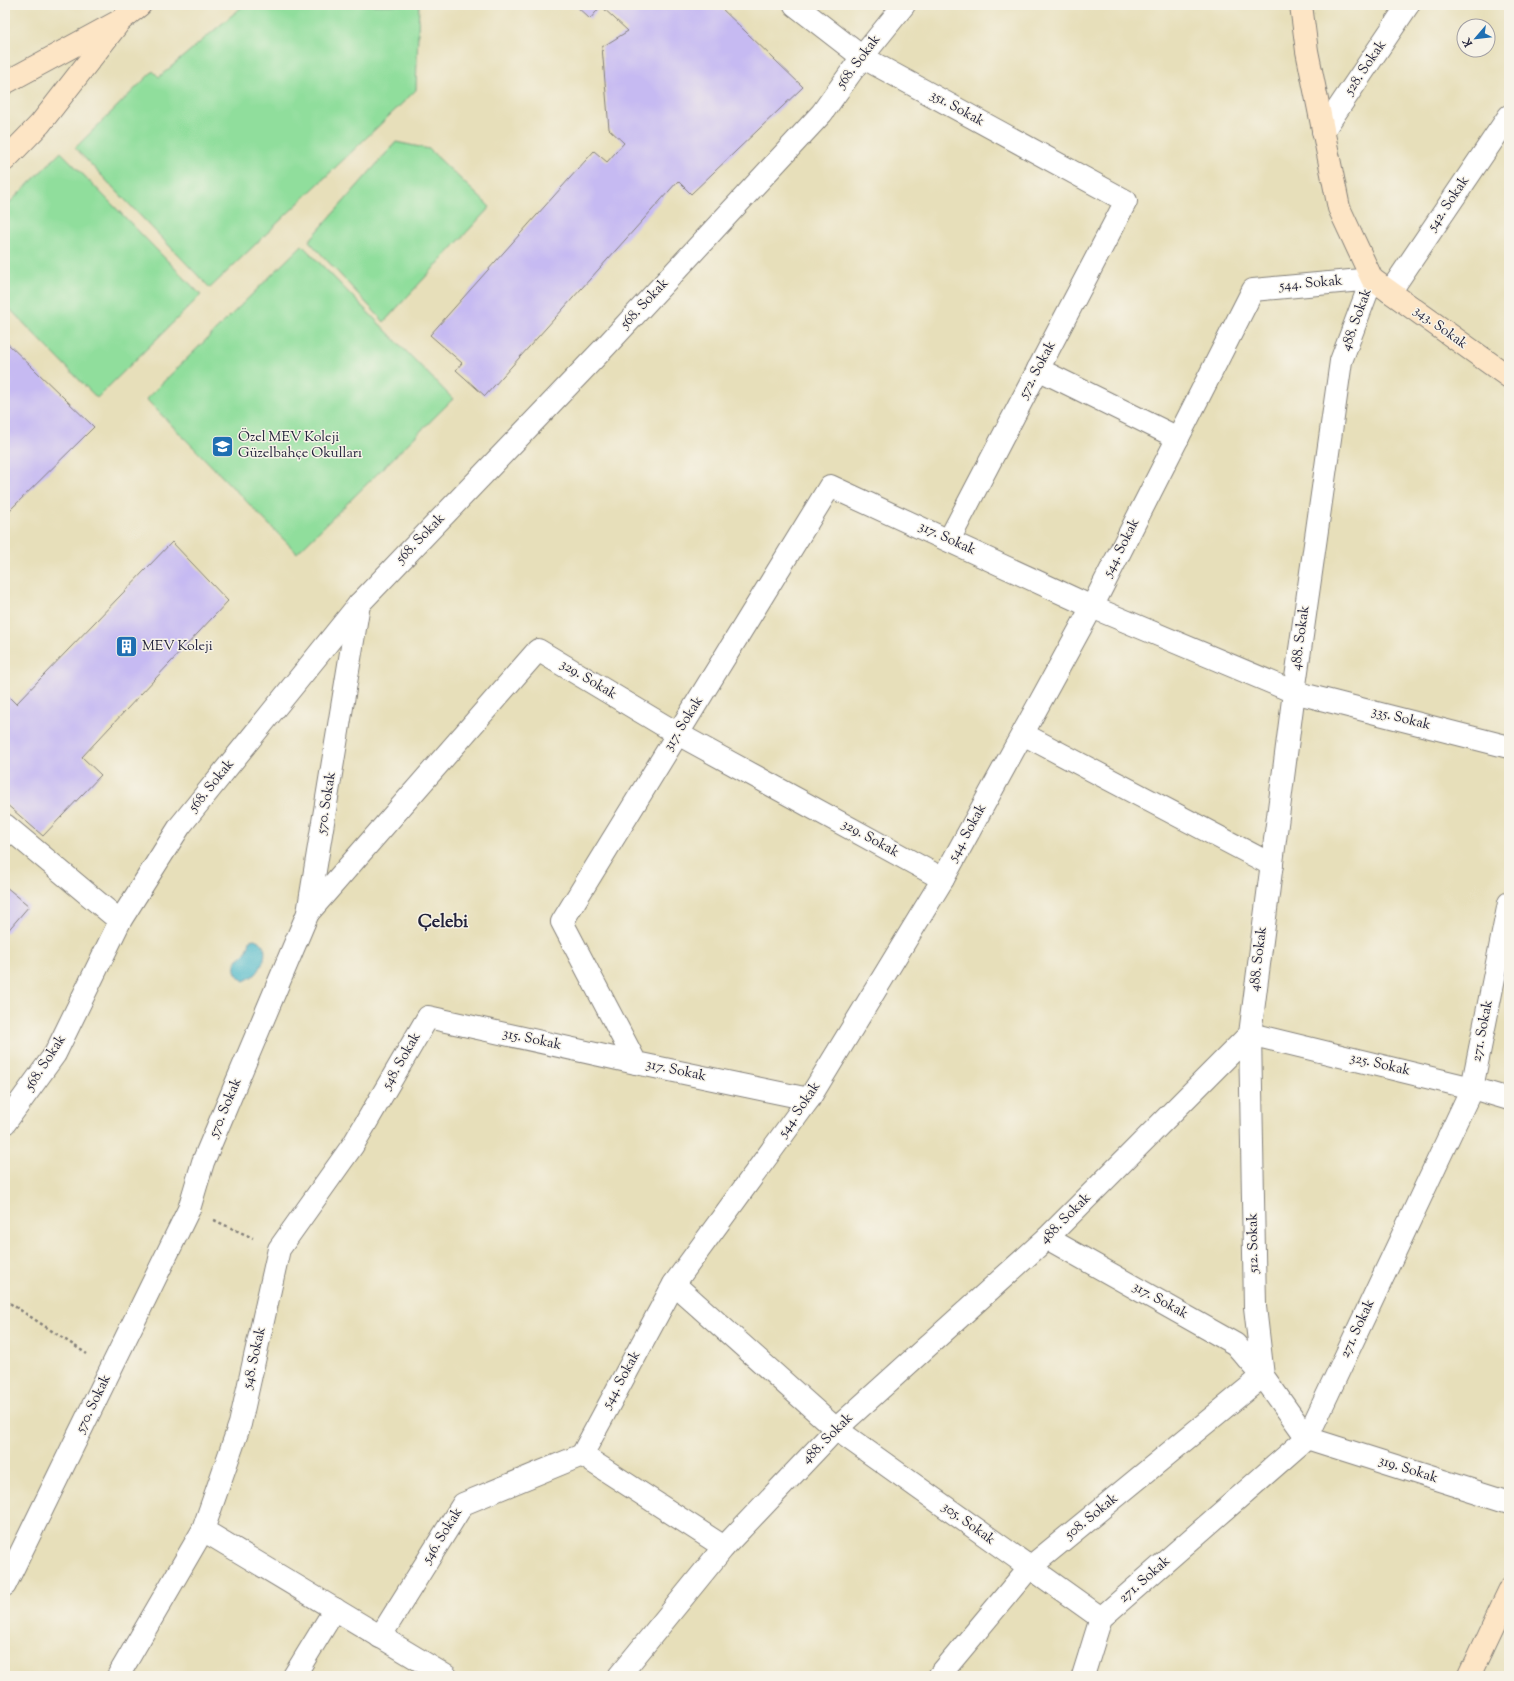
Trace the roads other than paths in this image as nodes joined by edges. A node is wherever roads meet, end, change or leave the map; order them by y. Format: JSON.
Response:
{"nodes":[{"id":1,"x":140,"y":5,"type":"edge"},
{"id":2,"x":795,"y":5,"type":"edge"},
{"id":3,"x":904,"y":5,"type":"edge"},
{"id":4,"x":1301,"y":5,"type":"edge"},
{"id":5,"x":1408,"y":5,"type":"edge"},
{"id":6,"x":121,"y":20,"type":"junction"},
{"id":7,"x":862,"y":57,"type":"junction"},
{"id":8,"x":5,"y":83,"type":"edge"},
{"id":9,"x":1509,"y":116,"type":"edge"},
{"id":10,"x":1323,"y":131,"type":"junction"},
{"id":11,"x":5,"y":160,"type":"edge"},
{"id":12,"x":1126,"y":201,"type":"joint"},
{"id":13,"x":1372,"y":279,"type":"junction"},
{"id":14,"x":1390,"y":292,"type":"junction"},
{"id":15,"x":1038,"y":369,"type":"junction"},
{"id":16,"x":1509,"y":377,"type":"edge"},
{"id":17,"x":1178,"y":438,"type":"junction"},
{"id":18,"x":949,"y":540,"type":"junction"},
{"id":19,"x":360,"y":603,"type":"junction"},
{"id":20,"x":1092,"y":607,"type":"junction"},
{"id":21,"x":1294,"y":692,"type":"junction"},
{"id":22,"x":678,"y":734,"type":"junction"},
{"id":23,"x":1022,"y":734,"type":"junction"},
{"id":24,"x":1509,"y":747,"type":"edge"},
{"id":25,"x":5,"y":825,"type":"edge"},
{"id":26,"x":1272,"y":864,"type":"junction"},
{"id":27,"x":943,"y":879,"type":"junction"},
{"id":28,"x":1509,"y":903,"type":"edge"},
{"id":29,"x":308,"y":913,"type":"junction"},
{"id":30,"x":120,"y":921,"type":"junction"},
{"id":31,"x":428,"y":1017,"type":"joint"},
{"id":32,"x":1250,"y":1034,"type":"junction"},
{"id":33,"x":636,"y":1063,"type":"junction"},
{"id":34,"x":1472,"y":1088,"type":"junction"},
{"id":35,"x":808,"y":1099,"type":"junction"},
{"id":36,"x":1509,"y":1099,"type":"edge"},
{"id":37,"x":5,"y":1123,"type":"edge"},
{"id":38,"x":1047,"y":1238,"type":"junction"},
{"id":39,"x":674,"y":1284,"type":"junction"},
{"id":40,"x":1263,"y":1376,"type":"junction"},
{"id":41,"x":836,"y":1429,"type":"junction"},
{"id":42,"x":1307,"y":1438,"type":"junction"},
{"id":43,"x":582,"y":1455,"type":"junction"},
{"id":44,"x":1509,"y":1502,"type":"edge"},
{"id":45,"x":203,"y":1530,"type":"junction"},
{"id":46,"x":724,"y":1547,"type":"junction"},
{"id":47,"x":1029,"y":1568,"type":"junction"},
{"id":48,"x":5,"y":1585,"type":"edge"},
{"id":49,"x":1509,"y":1591,"type":"edge"},
{"id":50,"x":335,"y":1609,"type":"junction"},
{"id":51,"x":1101,"y":1618,"type":"junction"},
{"id":52,"x":380,"y":1637,"type":"junction"},
{"id":53,"x":118,"y":1676,"type":"edge"},
{"id":54,"x":294,"y":1676,"type":"edge"},
{"id":55,"x":446,"y":1676,"type":"edge"},
{"id":56,"x":619,"y":1676,"type":"edge"},
{"id":57,"x":939,"y":1676,"type":"edge"},
{"id":58,"x":1083,"y":1676,"type":"edge"},
{"id":59,"x":1469,"y":1676,"type":"edge"}],
"edges":[{"from":1,"to":6,"type":"main road"},
{"from":2,"to":7,"type":"street","name":"351. Sokak"},
{"from":3,"to":7,"type":"street","name":"568. Sokak"},
{"from":4,"to":10,"type":"main road","name":"488. Sokak"},
{"from":5,"to":10,"type":"street","name":"528. Sokak"},
{"from":6,"to":8,"type":"main road"},
{"from":6,"to":11,"type":"main road"},
{"from":7,"to":12,"type":"street","name":"351. Sokak"},
{"from":7,"to":19,"type":"street","name":"568. Sokak"},
{"from":9,"to":14,"type":"street","name":"542. Sokak"},
{"from":10,"to":13,"type":"main road","name":"488. Sokak"},
{"from":12,"to":15,"type":"street","name":"572. Sokak"},
{"from":13,"to":14,"type":"main road","name":"343. Sokak"},
{"from":13,"to":17,"type":"street","name":"544. Sokak"},
{"from":13,"to":21,"type":"street","name":"488. Sokak"},
{"from":14,"to":16,"type":"main road","name":"343. Sokak"},
{"from":15,"to":17,"type":"street"},
{"from":15,"to":18,"type":"street","name":"572. Sokak"},
{"from":17,"to":20,"type":"street","name":"544. Sokak"},
{"from":18,"to":20,"type":"street","name":"317. Sokak"},
{"from":18,"to":22,"type":"street","name":"317. Sokak"},
{"from":19,"to":29,"type":"street","name":"570. Sokak"},
{"from":19,"to":30,"type":"street","name":"568. Sokak"},
{"from":20,"to":21,"type":"street","name":"317. Sokak"},
{"from":20,"to":23,"type":"street","name":"544. Sokak"},
{"from":21,"to":24,"type":"street","name":"335. Sokak"},
{"from":21,"to":26,"type":"street","name":"488. Sokak"},
{"from":22,"to":27,"type":"street","name":"329. Sokak"},
{"from":22,"to":29,"type":"street","name":"329. Sokak"},
{"from":22,"to":33,"type":"street","name":"317. Sokak"},
{"from":23,"to":26,"type":"street"},
{"from":23,"to":27,"type":"street","name":"544. Sokak"},
{"from":25,"to":30,"type":"street"},
{"from":26,"to":32,"type":"street","name":"488. Sokak"},
{"from":27,"to":35,"type":"street","name":"544. Sokak"},
{"from":28,"to":34,"type":"street","name":"271. Sokak"},
{"from":29,"to":48,"type":"street","name":"570. Sokak"},
{"from":30,"to":37,"type":"street","name":"568. Sokak"},
{"from":31,"to":33,"type":"street","name":"315. Sokak"},
{"from":31,"to":45,"type":"street","name":"548. Sokak"},
{"from":32,"to":34,"type":"street","name":"325. Sokak"},
{"from":32,"to":38,"type":"street","name":"488. Sokak"},
{"from":32,"to":40,"type":"street","name":"512. Sokak"},
{"from":33,"to":35,"type":"street","name":"317. Sokak"},
{"from":34,"to":36,"type":"street","name":"325. Sokak"},
{"from":34,"to":42,"type":"street","name":"271. Sokak"},
{"from":35,"to":39,"type":"street","name":"544. Sokak"},
{"from":38,"to":40,"type":"street","name":"317. Sokak"},
{"from":38,"to":41,"type":"street","name":"488. Sokak"},
{"from":39,"to":41,"type":"street","name":"305. Sokak"},
{"from":39,"to":43,"type":"street","name":"544. Sokak"},
{"from":40,"to":42,"type":"street","name":"512. Sokak"},
{"from":40,"to":47,"type":"street","name":"508. Sokak"},
{"from":41,"to":46,"type":"street","name":"488. Sokak"},
{"from":41,"to":47,"type":"street","name":"305. Sokak"},
{"from":42,"to":44,"type":"street","name":"319. Sokak"},
{"from":42,"to":51,"type":"street","name":"271. Sokak"},
{"from":43,"to":46,"type":"street"},
{"from":43,"to":52,"type":"street","name":"546. Sokak"},
{"from":45,"to":50,"type":"street"},
{"from":45,"to":53,"type":"street","name":"548. Sokak"},
{"from":46,"to":56,"type":"street","name":"488. Sokak"},
{"from":47,"to":51,"type":"street","name":"305. Sokak"},
{"from":47,"to":57,"type":"street","name":"508. Sokak"},
{"from":49,"to":59,"type":"main road"},
{"from":50,"to":52,"type":"street"},
{"from":50,"to":54,"type":"street"},
{"from":51,"to":58,"type":"street"},
{"from":52,"to":55,"type":"street"}]}
